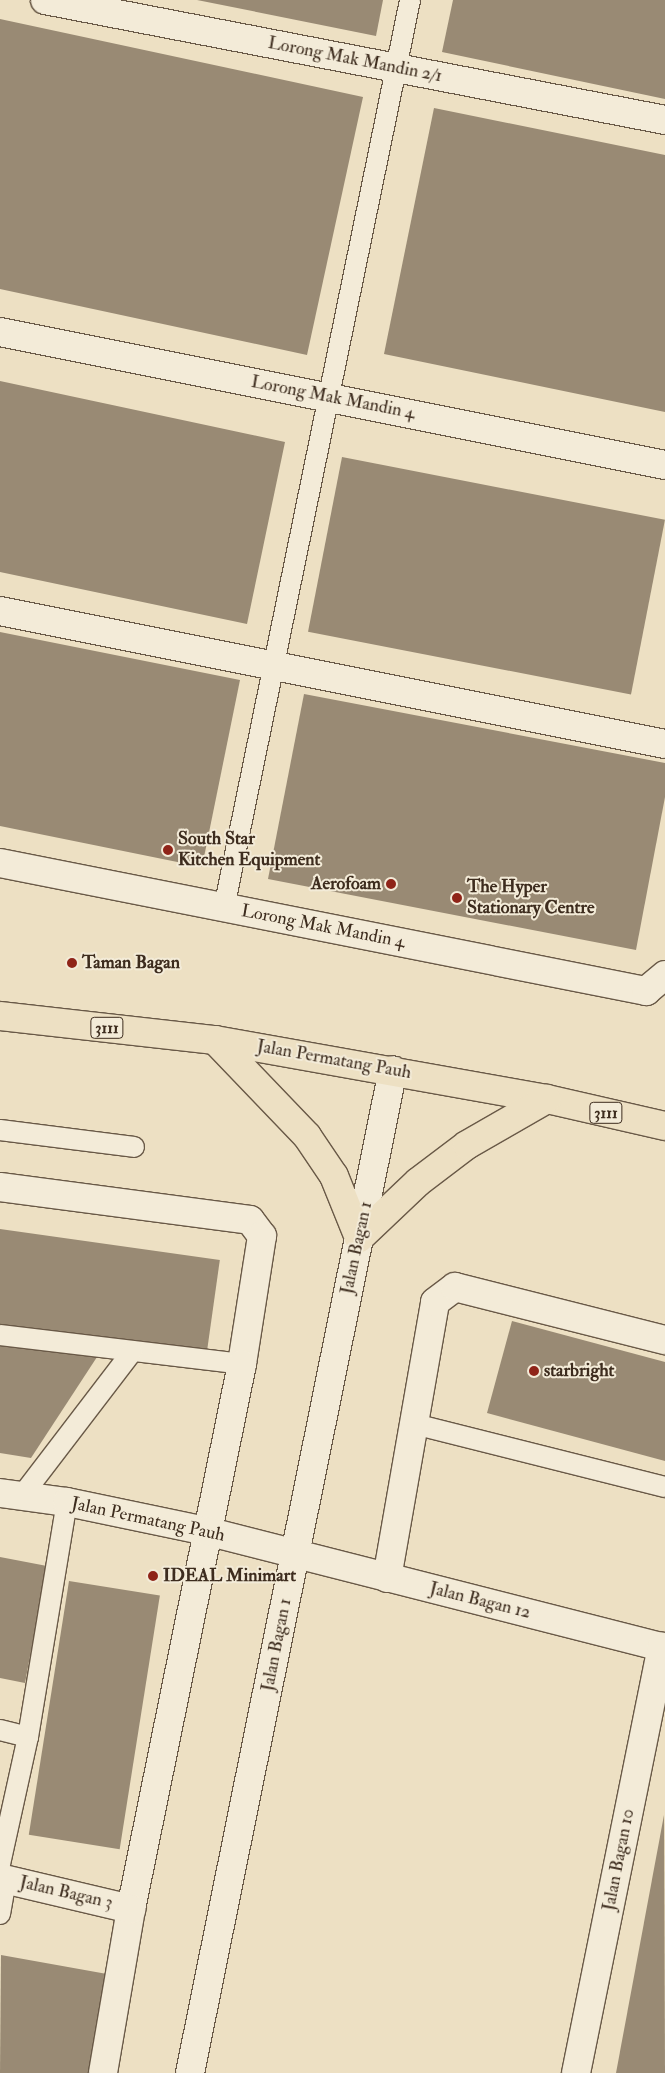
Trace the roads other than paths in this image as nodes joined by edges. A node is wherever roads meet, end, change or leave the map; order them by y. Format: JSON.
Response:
{"nodes":[{"id":1,"x":45,"y":0,"type":"edge"},
{"id":2,"x":410,"y":0,"type":"edge"},
{"id":3,"x":396,"y":68,"type":"junction"},
{"id":4,"x":665,"y":120,"type":"edge"},
{"id":5,"x":0,"y":332,"type":"edge"},
{"id":6,"x":329,"y":398,"type":"junction"},
{"id":7,"x":665,"y":465,"type":"edge"},
{"id":8,"x":0,"y":611,"type":"edge"},
{"id":9,"x":274,"y":666,"type":"junction"},
{"id":10,"x":665,"y":744,"type":"edge"},
{"id":11,"x":0,"y":863,"type":"edge"},
{"id":12,"x":224,"y":908,"type":"junction"},
{"id":13,"x":656,"y":983,"type":"edge"},
{"id":14,"x":0,"y":1016,"type":"edge"},
{"id":15,"x":215,"y":1040,"type":"junction"},
{"id":16,"x":393,"y":1070,"type":"junction"},
{"id":17,"x":547,"y":1099,"type":"junction"},
{"id":18,"x":665,"y":1126,"type":"edge"},
{"id":19,"x":0,"y":1130,"type":"edge"},
{"id":20,"x":134,"y":1147,"type":"dead end"},
{"id":21,"x":0,"y":1187,"type":"edge"},
{"id":22,"x":359,"y":1238,"type":"junction"},
{"id":23,"x":0,"y":1335,"type":"edge"},
{"id":24,"x":665,"y":1340,"type":"edge"},
{"id":25,"x":132,"y":1352,"type":"junction"},
{"id":26,"x":242,"y":1364,"type":"junction"},
{"id":27,"x":414,"y":1424,"type":"junction"},
{"id":28,"x":665,"y":1486,"type":"edge"},
{"id":29,"x":11,"y":1495,"type":"edge"},
{"id":30,"x":67,"y":1502,"type":"junction"},
{"id":31,"x":206,"y":1531,"type":"junction"},
{"id":32,"x":296,"y":1553,"type":"junction"},
{"id":33,"x":387,"y":1578,"type":"junction"},
{"id":34,"x":664,"y":1647,"type":"edge"},
{"id":35,"x":0,"y":1730,"type":"edge"},
{"id":36,"x":28,"y":1737,"type":"junction"},
{"id":37,"x":2,"y":1874,"type":"edge"},
{"id":38,"x":131,"y":1909,"type":"junction"},
{"id":39,"x":0,"y":1914,"type":"edge"},
{"id":40,"x":103,"y":2073,"type":"edge"},
{"id":41,"x":190,"y":2073,"type":"edge"},
{"id":42,"x":576,"y":2073,"type":"edge"}],
"edges":[{"from":1,"to":3,"type":"street","name":"Lorong Mak Mandin 2/1"},
{"from":2,"to":3,"type":"lane"},
{"from":3,"to":4,"type":"street","name":"Lorong Mak Mandin 2/1"},
{"from":3,"to":6,"type":"lane"},
{"from":5,"to":6,"type":"street","name":"Lorong Mak Mandin 4"},
{"from":6,"to":7,"type":"street","name":"Lorong Mak Mandin 4"},
{"from":6,"to":9,"type":"lane"},
{"from":8,"to":9,"type":"street"},
{"from":9,"to":10,"type":"street"},
{"from":9,"to":12,"type":"lane"},
{"from":11,"to":12,"type":"street","name":"Lorong Mak Mandin 4"},
{"from":12,"to":13,"type":"street","name":"Lorong Mak Mandin 4"},
{"from":14,"to":15,"type":"main road","name":"Jalan Permatang Pauh","number":"3111"},
{"from":15,"to":16,"type":"main road","name":"Jalan Permatang Pauh","number":"3111"},
{"from":15,"to":22,"type":"main road"},
{"from":16,"to":17,"type":"main road","name":"Jalan Permatang Pauh","number":"3111"},
{"from":16,"to":22,"type":"street","name":"Jalan Bagan 1"},
{"from":17,"to":18,"type":"main road","name":"Jalan Permatang Pauh","number":"3111"},
{"from":17,"to":22,"type":"main road"},
{"from":19,"to":20,"type":"lane"},
{"from":21,"to":26,"type":"street"},
{"from":22,"to":32,"type":"street","name":"Jalan Bagan 1"},
{"from":23,"to":25,"type":"lane"},
{"from":24,"to":27,"type":"street"},
{"from":25,"to":26,"type":"lane"},
{"from":25,"to":29,"type":"lane"},
{"from":26,"to":31,"type":"street"},
{"from":27,"to":28,"type":"lane"},
{"from":27,"to":33,"type":"street"},
{"from":29,"to":30,"type":"street","name":"Jalan Permatang Pauh"},
{"from":30,"to":31,"type":"street","name":"Jalan Permatang Pauh"},
{"from":30,"to":36,"type":"lane"},
{"from":31,"to":32,"type":"street","name":"Jalan Permatang Pauh"},
{"from":31,"to":38,"type":"street"},
{"from":32,"to":33,"type":"street","name":"Jalan Bagan 12"},
{"from":32,"to":41,"type":"street","name":"Jalan Bagan 1"},
{"from":33,"to":34,"type":"street","name":"Jalan Bagan 12"},
{"from":34,"to":42,"type":"street","name":"Jalan Bagan 10"},
{"from":35,"to":36,"type":"lane"},
{"from":36,"to":37,"type":"lane"},
{"from":37,"to":38,"type":"street","name":"Jalan Bagan 3"},
{"from":37,"to":39,"type":"lane"},
{"from":38,"to":40,"type":"street"}]}
